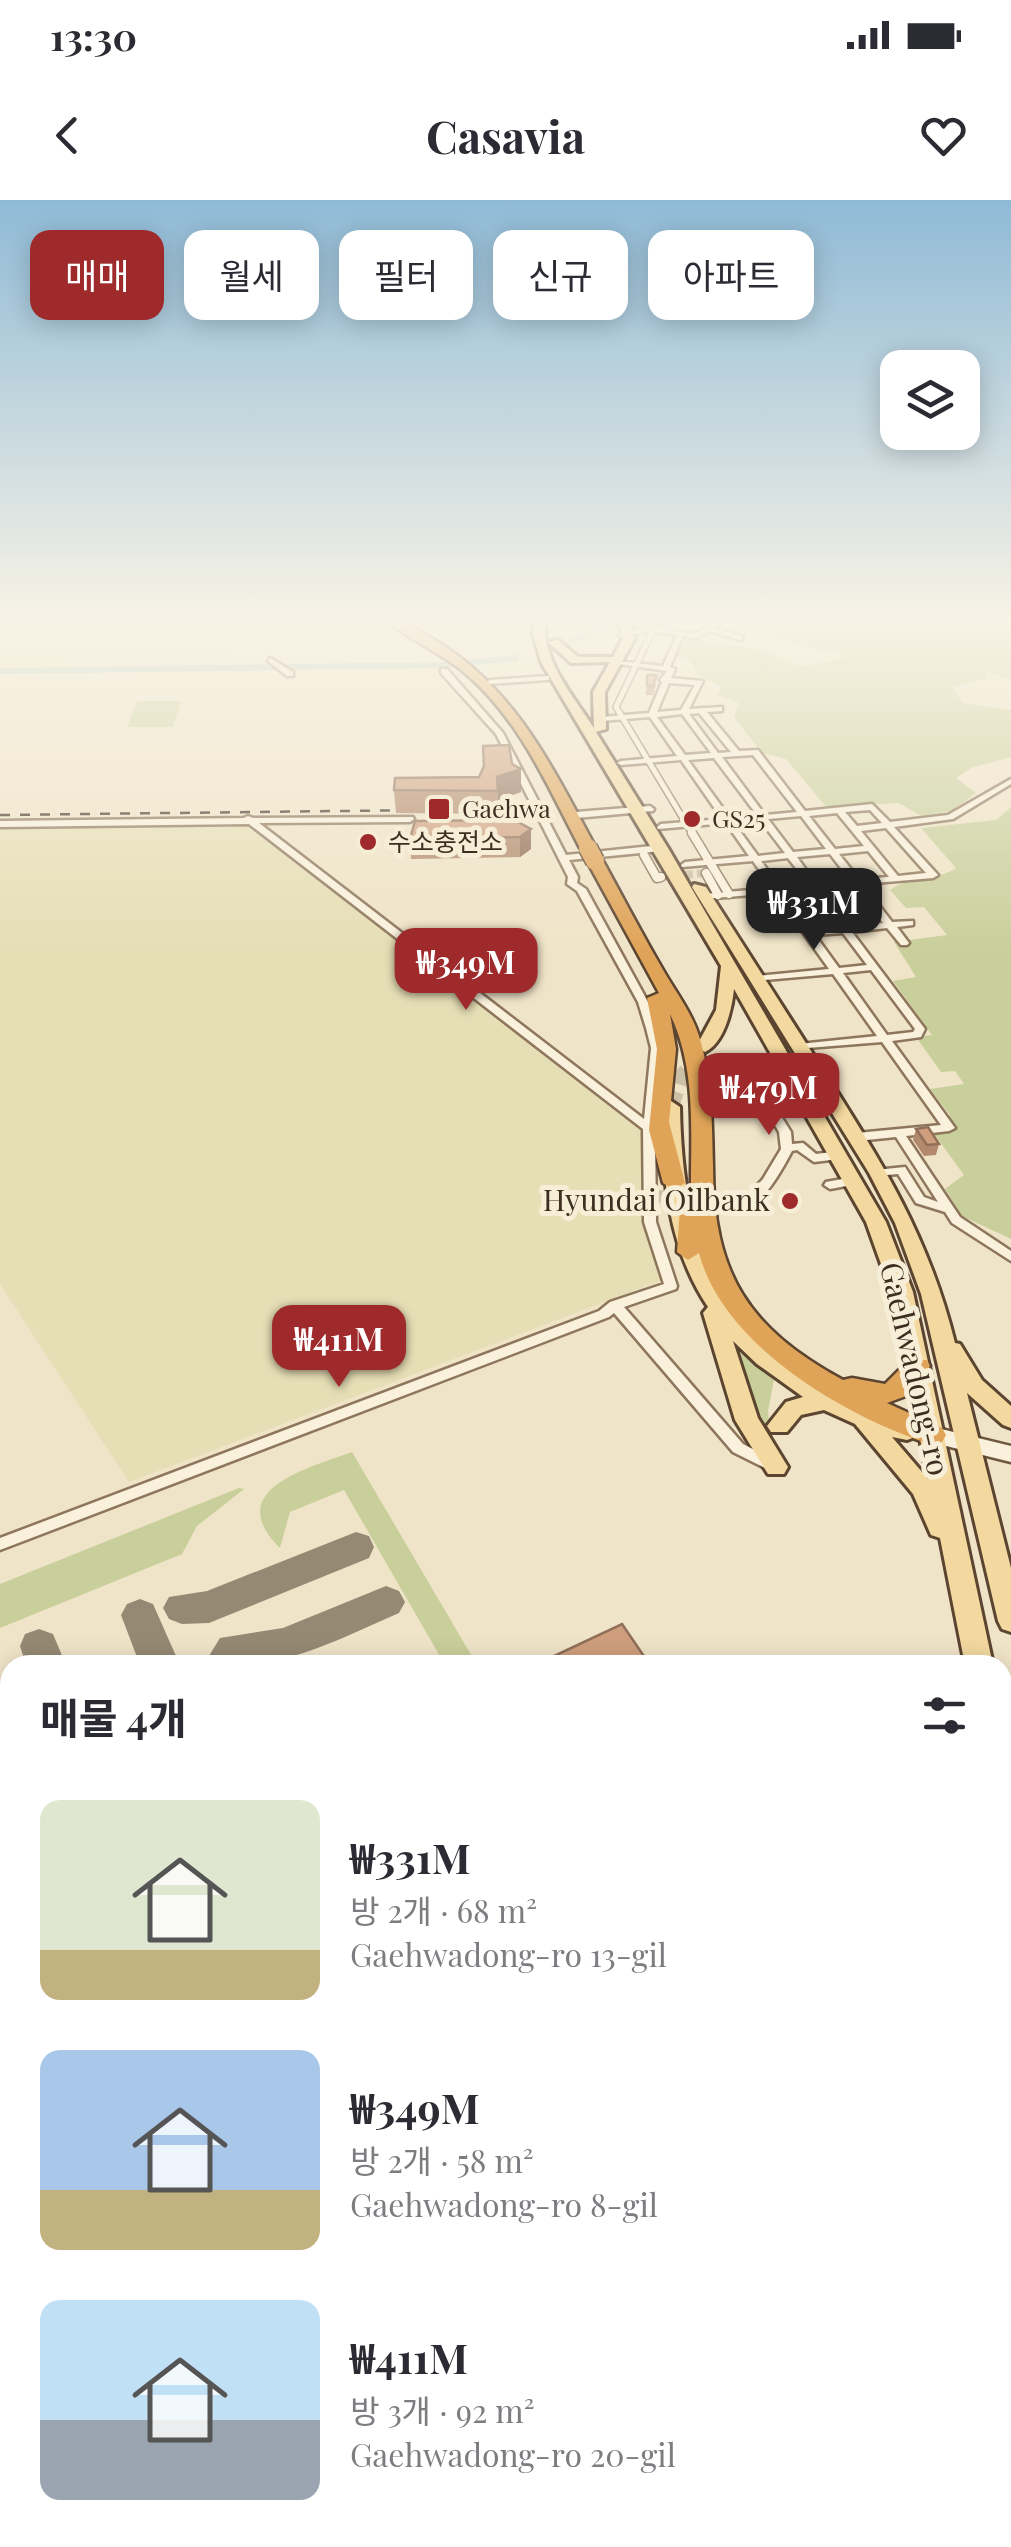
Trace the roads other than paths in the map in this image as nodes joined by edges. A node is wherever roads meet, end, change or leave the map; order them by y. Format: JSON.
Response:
{"nodes":[{"id":1,"x":499,"y":732,"type":"edge"},
{"id":2,"x":517,"y":732,"type":"edge"},
{"id":3,"x":593,"y":732,"type":"edge"},
{"id":4,"x":604,"y":732,"type":"edge"},
{"id":5,"x":632,"y":732,"type":"edge"},
{"id":6,"x":664,"y":732,"type":"edge"},
{"id":7,"x":699,"y":732,"type":"edge"},
{"id":8,"x":719,"y":732,"type":"edge"},
{"id":9,"x":736,"y":753,"type":"junction"},
{"id":10,"x":757,"y":754,"type":"junction"},
{"id":11,"x":719,"y":757,"type":"junction"},
{"id":12,"x":686,"y":760,"type":"junction"},
{"id":13,"x":651,"y":762,"type":"junction"},
{"id":14,"x":622,"y":765,"type":"junction"},
{"id":15,"x":1011,"y":781,"type":"edge"},
{"id":16,"x":636,"y":805,"type":"junction"},
{"id":17,"x":839,"y":810,"type":"junction"},
{"id":18,"x":803,"y":813,"type":"junction"},
{"id":19,"x":766,"y":817,"type":"junction"},
{"id":20,"x":410,"y":818,"type":"dead end"},
{"id":21,"x":248,"y":820,"type":"junction"},
{"id":22,"x":729,"y":820,"type":"junction"},
{"id":23,"x":574,"y":822,"type":"junction"},
{"id":24,"x":0,"y":824,"type":"edge"},
{"id":25,"x":686,"y":824,"type":"junction"},
{"id":26,"x":890,"y":826,"type":"junction"},
{"id":27,"x":661,"y":827,"type":"junction"},
{"id":28,"x":856,"y":829,"type":"junction"},
{"id":29,"x":871,"y":848,"type":"junction"},
{"id":30,"x":833,"y":851,"type":"junction"},
{"id":31,"x":652,"y":852,"type":"junction"},
{"id":32,"x":588,"y":855,"type":"junction"},
{"id":33,"x":793,"y":855,"type":"junction"},
{"id":34,"x":563,"y":858,"type":"junction"},
{"id":35,"x":757,"y":858,"type":"junction"},
{"id":36,"x":685,"y":865,"type":"junction"},
{"id":37,"x":707,"y":868,"type":"junction"},
{"id":38,"x":661,"y":878,"type":"dead end"},
{"id":39,"x":896,"y":879,"type":"junction"},
{"id":40,"x":859,"y":886,"type":"junction"},
{"id":41,"x":818,"y":889,"type":"junction"},
{"id":42,"x":781,"y":893,"type":"junction"},
{"id":43,"x":715,"y":897,"type":"junction"},
{"id":44,"x":910,"y":923,"type":"dead end"},
{"id":45,"x":890,"y":925,"type":"junction"},
{"id":46,"x":848,"y":930,"type":"junction"},
{"id":47,"x":810,"y":934,"type":"junction"},
{"id":48,"x":904,"y":942,"type":"dead end"},
{"id":49,"x":645,"y":966,"type":"junction"},
{"id":50,"x":875,"y":967,"type":"junction"},
{"id":51,"x":727,"y":968,"type":"junction"},
{"id":52,"x":837,"y":971,"type":"junction"},
{"id":53,"x":756,"y":978,"type":"junction"},
{"id":54,"x":884,"y":1037,"type":"junction"},
{"id":55,"x":705,"y":1047,"type":"tunnel mouth"},
{"id":56,"x":799,"y":1047,"type":"junction"},
{"id":57,"x":743,"y":1073,"type":"dead end"},
{"id":58,"x":794,"y":1080,"type":"junction"},
{"id":59,"x":775,"y":1093,"type":"junction"},
{"id":60,"x":670,"y":1107,"type":"tunnel mouth"},
{"id":61,"x":649,"y":1128,"type":"junction"},
{"id":62,"x":899,"y":1133,"type":"junction"},
{"id":63,"x":857,"y":1137,"type":"junction"},
{"id":64,"x":786,"y":1149,"type":"junction"},
{"id":65,"x":839,"y":1155,"type":"junction"},
{"id":66,"x":922,"y":1168,"type":"junction"},
{"id":67,"x":901,"y":1170,"type":"junction"},
{"id":68,"x":879,"y":1173,"type":"junction"},
{"id":69,"x":853,"y":1181,"type":"junction"},
{"id":70,"x":830,"y":1185,"type":"dead end"},
{"id":71,"x":660,"y":1192,"type":"junction"},
{"id":72,"x":717,"y":1203,"type":"dead end"},
{"id":73,"x":928,"y":1205,"type":"junction"},
{"id":74,"x":947,"y":1209,"type":"junction"},
{"id":75,"x":904,"y":1221,"type":"junction"},
{"id":76,"x":650,"y":1222,"type":"joint"},
{"id":77,"x":688,"y":1252,"type":"junction"},
{"id":78,"x":1011,"y":1258,"type":"edge"},
{"id":79,"x":710,"y":1300,"type":"junction"},
{"id":80,"x":615,"y":1306,"type":"junction"},
{"id":81,"x":942,"y":1336,"type":"junction"},
{"id":82,"x":796,"y":1364,"type":"junction"},
{"id":83,"x":918,"y":1366,"type":"junction"},
{"id":84,"x":825,"y":1401,"type":"junction"},
{"id":85,"x":862,"y":1418,"type":"junction"},
{"id":86,"x":1011,"y":1419,"type":"edge"},
{"id":87,"x":779,"y":1426,"type":"dead end"},
{"id":88,"x":933,"y":1435,"type":"junction"},
{"id":89,"x":968,"y":1442,"type":"junction"},
{"id":90,"x":1011,"y":1454,"type":"edge"},
{"id":91,"x":776,"y":1467,"type":"joint"},
{"id":92,"x":0,"y":1544,"type":"edge"},
{"id":93,"x":955,"y":1562,"type":"junction"},
{"id":94,"x":1011,"y":1621,"type":"edge"},
{"id":95,"x":977,"y":1655,"type":"edge"}],
"edges":[{"from":1,"to":34,"type":"street"},
{"from":2,"to":23,"type":"highway"},
{"from":3,"to":16,"type":"main road","name":"Gaehwadong-ro"},
{"from":4,"to":14,"type":"main road","name":"Gaehwadong-ro"},
{"from":5,"to":13,"type":"street"},
{"from":6,"to":12,"type":"street"},
{"from":7,"to":11,"type":"street"},
{"from":8,"to":9,"type":"street"},
{"from":9,"to":10,"type":"street"},
{"from":9,"to":11,"type":"street"},
{"from":10,"to":11,"type":"street"},
{"from":10,"to":18,"type":"street"},
{"from":11,"to":12,"type":"street"},
{"from":11,"to":19,"type":"street"},
{"from":12,"to":13,"type":"street"},
{"from":12,"to":22,"type":"street"},
{"from":13,"to":14,"type":"street"},
{"from":13,"to":25,"type":"street"},
{"from":14,"to":16,"type":"main road","name":"Gaehwadong-ro"},
{"from":15,"to":26,"type":"street"},
{"from":16,"to":23,"type":"street"},
{"from":16,"to":27,"type":"main road","name":"Gaehwadong-ro"},
{"from":16,"to":31,"type":"main road","name":"Gaehwadong-ro"},
{"from":17,"to":18,"type":"street"},
{"from":17,"to":26,"type":"street"},
{"from":17,"to":28,"type":"street"},
{"from":18,"to":19,"type":"street"},
{"from":18,"to":30,"type":"street"},
{"from":19,"to":22,"type":"street"},
{"from":19,"to":33,"type":"street"},
{"from":20,"to":21,"type":"street"},
{"from":21,"to":24,"type":"street"},
{"from":21,"to":61,"type":"street"},
{"from":22,"to":25,"type":"street"},
{"from":22,"to":35,"type":"street"},
{"from":23,"to":32,"type":"highway"},
{"from":25,"to":27,"type":"street"},
{"from":25,"to":37,"type":"street"},
{"from":26,"to":28,"type":"street"},
{"from":26,"to":39,"type":"street"},
{"from":27,"to":36,"type":"main road","name":"Gaehwadong-ro"},
{"from":28,"to":29,"type":"street"},
{"from":29,"to":30,"type":"street"},
{"from":29,"to":39,"type":"street"},
{"from":30,"to":33,"type":"street"},
{"from":30,"to":40,"type":"street"},
{"from":31,"to":34,"type":"street"},
{"from":31,"to":38,"type":"street"},
{"from":31,"to":51,"type":"main road","name":"Gaehwadong-ro"},
{"from":32,"to":49,"type":"highway"},
{"from":32,"to":82,"type":"highway"},
{"from":33,"to":35,"type":"street"},
{"from":33,"to":41,"type":"street"},
{"from":34,"to":61,"type":"street"},
{"from":35,"to":37,"type":"street"},
{"from":35,"to":42,"type":"street"},
{"from":36,"to":37,"type":"street"},
{"from":36,"to":43,"type":"main road","name":"Gaehwadong-ro"},
{"from":37,"to":43,"type":"street"},
{"from":39,"to":40,"type":"street"},
{"from":40,"to":41,"type":"street"},
{"from":40,"to":45,"type":"street"},
{"from":41,"to":42,"type":"street"},
{"from":41,"to":46,"type":"street"},
{"from":42,"to":43,"type":"street"},
{"from":42,"to":43,"type":"street"},
{"from":42,"to":47,"type":"street"},
{"from":43,"to":53,"type":"main road","name":"Gaehwadong-ro"},
{"from":44,"to":45,"type":"street"},
{"from":45,"to":46,"type":"street"},
{"from":45,"to":48,"type":"street"},
{"from":46,"to":47,"type":"street"},
{"from":46,"to":50,"type":"street"},
{"from":47,"to":52,"type":"street"},
{"from":49,"to":71,"type":"highway"},
{"from":49,"to":77,"type":"highway"},
{"from":50,"to":52,"type":"street"},
{"from":50,"to":54,"type":"street"},
{"from":51,"to":55,"type":"main road"},
{"from":51,"to":58,"type":"main road","name":"Gaehwadong-ro"},
{"from":52,"to":53,"type":"street"},
{"from":52,"to":54,"type":"street"},
{"from":53,"to":56,"type":"main road","name":"Gaehwadong-ro"},
{"from":54,"to":56,"type":"street"},
{"from":54,"to":62,"type":"street"},
{"from":56,"to":63,"type":"main road","name":"Gaehwadong-ro"},
{"from":57,"to":59,"type":"street"},
{"from":58,"to":59,"type":"street"},
{"from":58,"to":65,"type":"main road","name":"Gaehwadong-ro"},
{"from":59,"to":64,"type":"street"},
{"from":60,"to":71,"type":"main road"},
{"from":61,"to":71,"type":"street"},
{"from":62,"to":63,"type":"street"},
{"from":62,"to":66,"type":"street"},
{"from":63,"to":68,"type":"main road","name":"Gaehwadong-ro"},
{"from":64,"to":65,"type":"street"},
{"from":64,"to":72,"type":"street"},
{"from":65,"to":69,"type":"main road","name":"Gaehwadong-ro"},
{"from":66,"to":67,"type":"street"},
{"from":66,"to":74,"type":"street"},
{"from":67,"to":68,"type":"street"},
{"from":67,"to":73,"type":"street"},
{"from":68,"to":75,"type":"main road","name":"Gaehwadong-ro"},
{"from":69,"to":70,"type":"street"},
{"from":69,"to":83,"type":"main road","name":"Gaehwadong-ro"},
{"from":71,"to":76,"type":"street"},
{"from":71,"to":77,"type":"main road"},
{"from":73,"to":74,"type":"street"},
{"from":73,"to":75,"type":"street","name":"Gaehwadong-ro"},
{"from":74,"to":78,"type":"street"},
{"from":75,"to":81,"type":"main road","name":"Gaehwadong-ro"},
{"from":76,"to":80,"type":"street"},
{"from":77,"to":79,"type":"main road"},
{"from":79,"to":84,"type":"main road"},
{"from":79,"to":91,"type":"main road"},
{"from":80,"to":91,"type":"street"},
{"from":80,"to":92,"type":"street"},
{"from":81,"to":86,"type":"main road"},
{"from":81,"to":89,"type":"main road","name":"Gaehwadong-ro"},
{"from":82,"to":83,"type":"highway"},
{"from":82,"to":88,"type":"highway"},
{"from":83,"to":88,"type":"main road","name":"Gaehwadong-ro"},
{"from":84,"to":85,"type":"main road"},
{"from":84,"to":87,"type":"main road"},
{"from":85,"to":88,"type":"main road"},
{"from":85,"to":93,"type":"main road"},
{"from":88,"to":89,"type":"main road"},
{"from":88,"to":93,"type":"main road","name":"Gaehwadong-ro"},
{"from":89,"to":90,"type":"main road"},
{"from":89,"to":94,"type":"main road","name":"Gaehwadong-ro"},
{"from":93,"to":95,"type":"main road","name":"Gaehwadong-ro"}]}
